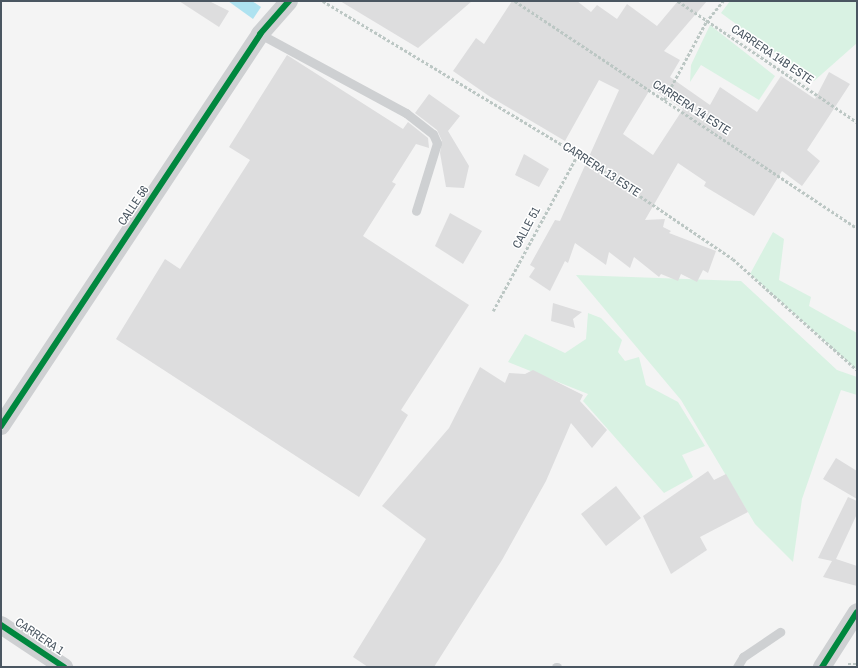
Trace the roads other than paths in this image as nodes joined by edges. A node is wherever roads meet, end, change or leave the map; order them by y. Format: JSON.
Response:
{"nodes":[{"id":1,"x":285,"y":2,"type":"edge"},
{"id":2,"x":260,"y":34,"type":"junction"},
{"id":3,"x":416,"y":211,"type":"dead end"},
{"id":4,"x":1,"y":426,"type":"edge"},
{"id":5,"x":857,"y":612,"type":"edge"},
{"id":6,"x":1,"y":625,"type":"edge"},
{"id":7,"x":780,"y":632,"type":"dead end"},
{"id":8,"x":64,"y":667,"type":"edge"},
{"id":9,"x":737,"y":667,"type":"edge"},
{"id":10,"x":822,"y":667,"type":"edge"}],
"edges":[{"from":1,"to":2,"type":"street","name":"CALLE 56"},
{"from":2,"to":3,"type":"lane"},
{"from":2,"to":4,"type":"street","name":"CALLE 56"},
{"from":5,"to":10,"type":"street"},
{"from":6,"to":8,"type":"street","name":"CARRERA 1"},
{"from":7,"to":9,"type":"lane"}]}
